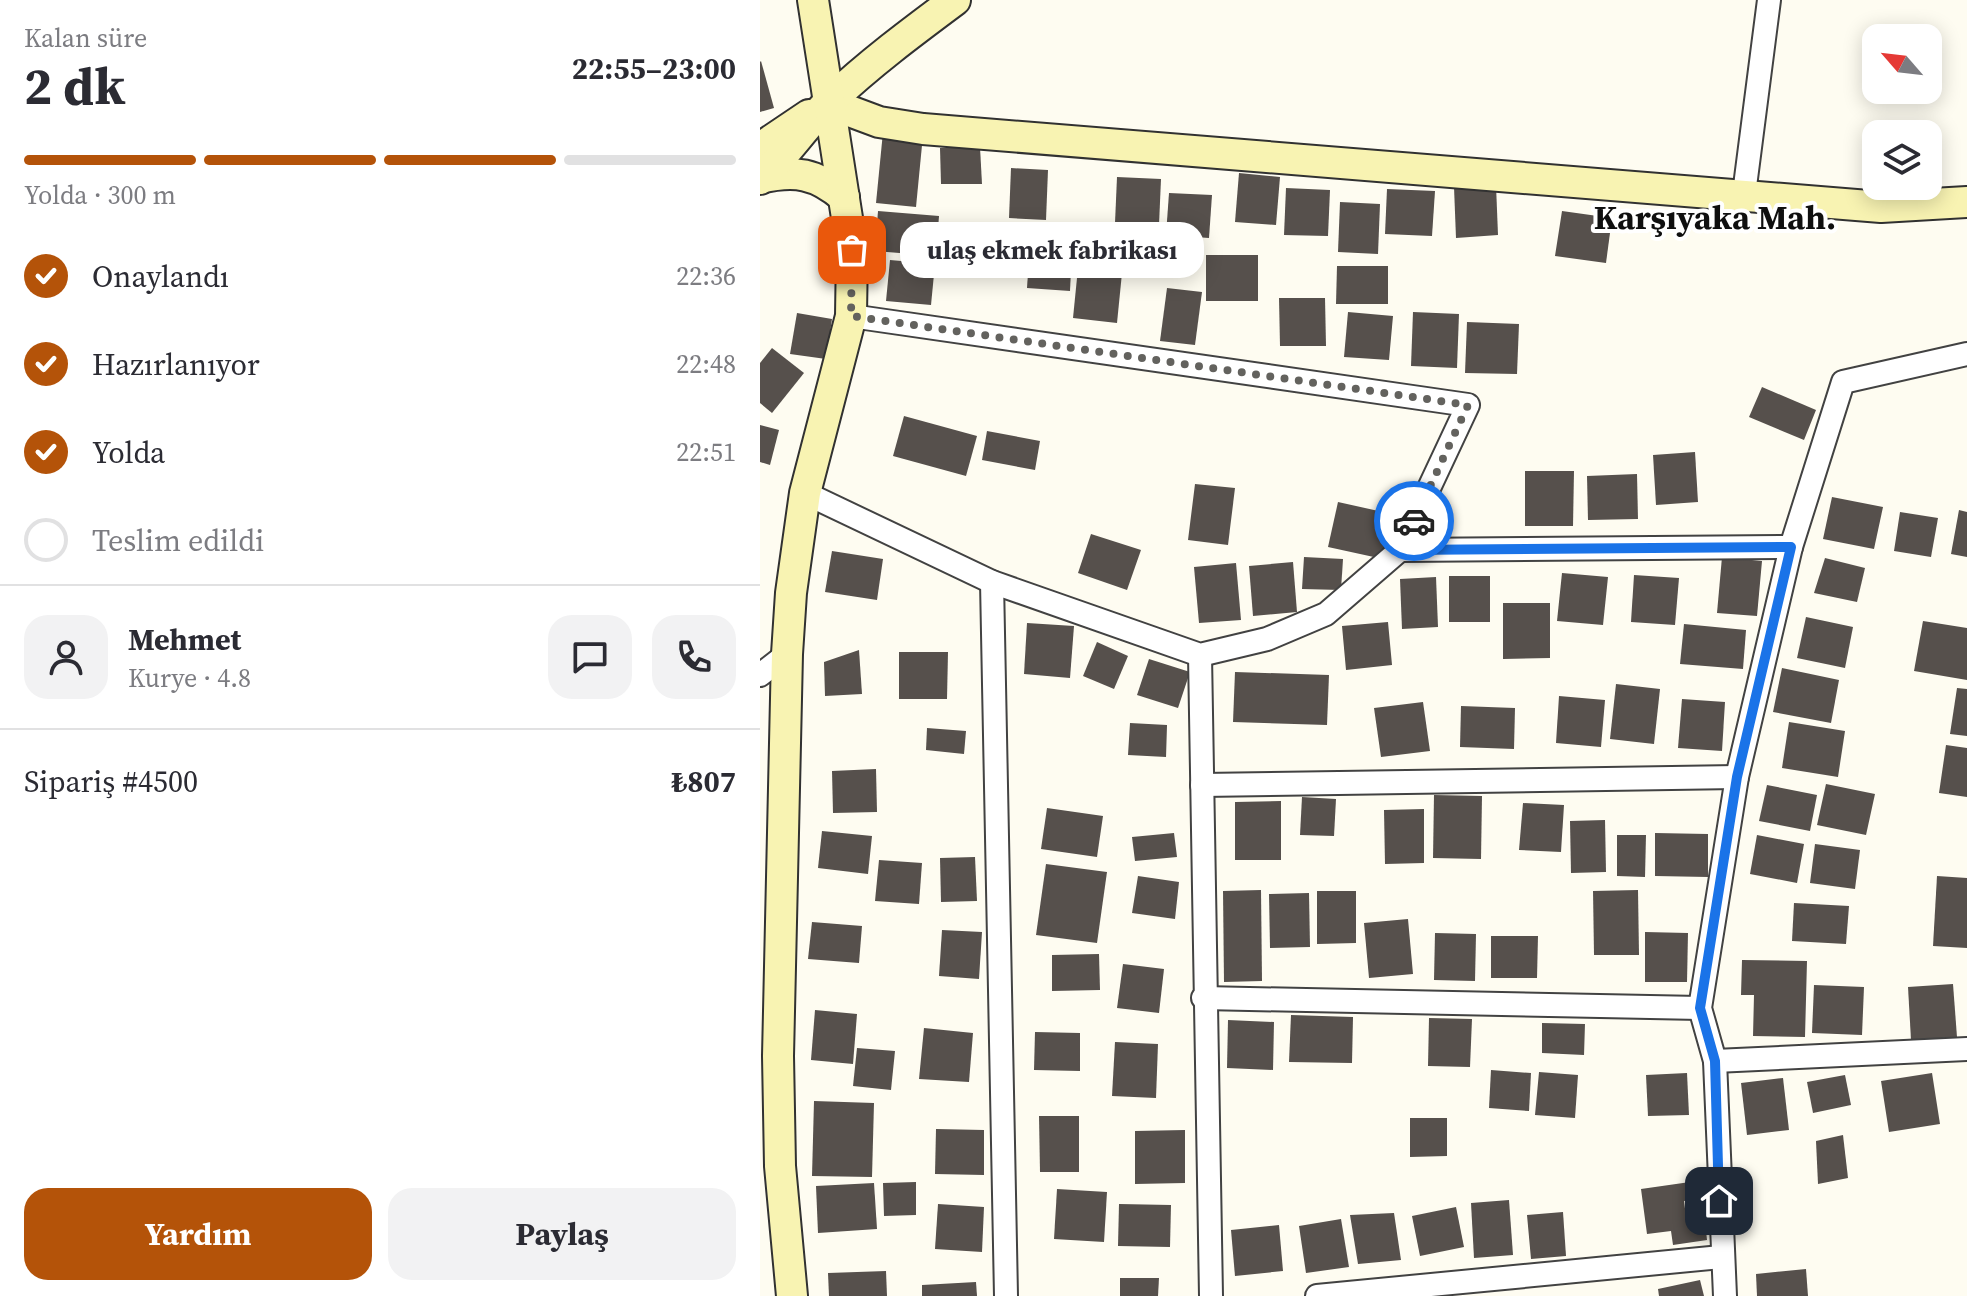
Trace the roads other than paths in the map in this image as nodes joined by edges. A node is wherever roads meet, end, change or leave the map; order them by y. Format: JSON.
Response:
{"nodes":[{"id":1,"x":813,"y":0,"type":"edge"},
{"id":2,"x":955,"y":0,"type":"edge"},
{"id":3,"x":1769,"y":0,"type":"edge"},
{"id":4,"x":828,"y":103,"type":"junction"},
{"id":5,"x":760,"y":148,"type":"edge"},
{"id":6,"x":760,"y":178,"type":"edge"},
{"id":7,"x":1744,"y":194,"type":"junction"},
{"id":8,"x":844,"y":197,"type":"junction"},
{"id":9,"x":1967,"y":202,"type":"edge"},
{"id":10,"x":851,"y":316,"type":"junction"},
{"id":11,"x":1967,"y":354,"type":"edge"},
{"id":12,"x":805,"y":493,"type":"junction"},
{"id":13,"x":1791,"y":547,"type":"junction"},
{"id":14,"x":1400,"y":550,"type":"junction"},
{"id":15,"x":992,"y":582,"type":"junction"},
{"id":16,"x":787,"y":654,"type":"junction"},
{"id":17,"x":1200,"y":655,"type":"junction"},
{"id":18,"x":760,"y":675,"type":"edge"},
{"id":19,"x":1737,"y":777,"type":"junction"},
{"id":20,"x":1202,"y":785,"type":"junction"},
{"id":21,"x":1203,"y":998,"type":"junction"},
{"id":22,"x":1700,"y":1008,"type":"junction"},
{"id":23,"x":1967,"y":1049,"type":"edge"},
{"id":24,"x":1715,"y":1061,"type":"junction"},
{"id":25,"x":769,"y":1062,"type":"edge"},
{"id":26,"x":1721,"y":1257,"type":"junction"},
{"id":27,"x":792,"y":1296,"type":"edge"},
{"id":28,"x":1006,"y":1296,"type":"edge"},
{"id":29,"x":1211,"y":1296,"type":"edge"},
{"id":30,"x":1317,"y":1296,"type":"edge"},
{"id":31,"x":1725,"y":1296,"type":"edge"}],
"edges":[{"from":1,"to":4,"type":"street"},
{"from":2,"to":4,"type":"street"},
{"from":3,"to":7,"type":"street"},
{"from":4,"to":5,"type":"street"},
{"from":4,"to":6,"type":"street"},
{"from":4,"to":7,"type":"street"},
{"from":4,"to":8,"type":"street"},
{"from":6,"to":8,"type":"street"},
{"from":7,"to":9,"type":"street"},
{"from":8,"to":10,"type":"street"},
{"from":10,"to":12,"type":"street"},
{"from":10,"to":14,"type":"street"},
{"from":11,"to":13,"type":"street"},
{"from":12,"to":15,"type":"street"},
{"from":12,"to":16,"type":"street"},
{"from":13,"to":14,"type":"street"},
{"from":13,"to":19,"type":"street"},
{"from":14,"to":17,"type":"street"},
{"from":15,"to":17,"type":"street"},
{"from":15,"to":28,"type":"street"},
{"from":16,"to":18,"type":"street"},
{"from":16,"to":25,"type":"street"},
{"from":17,"to":20,"type":"street"},
{"from":19,"to":20,"type":"street"},
{"from":19,"to":22,"type":"street"},
{"from":20,"to":21,"type":"street"},
{"from":21,"to":22,"type":"street"},
{"from":21,"to":29,"type":"street"},
{"from":22,"to":24,"type":"street"},
{"from":23,"to":24,"type":"street"},
{"from":24,"to":26,"type":"street"},
{"from":25,"to":27,"type":"street"},
{"from":26,"to":30,"type":"street"},
{"from":26,"to":31,"type":"street"}]}
